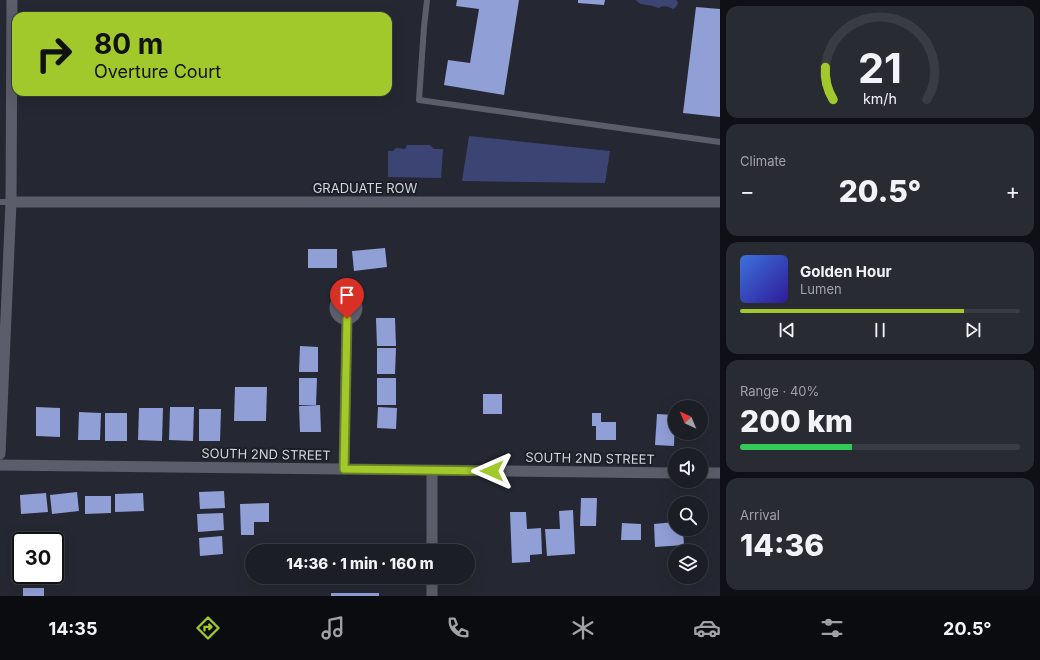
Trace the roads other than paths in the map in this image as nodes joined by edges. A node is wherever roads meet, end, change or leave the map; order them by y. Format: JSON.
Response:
{"nodes":[{"id":1,"x":12,"y":0,"type":"edge"},
{"id":2,"x":427,"y":0,"type":"edge"},
{"id":3,"x":720,"y":142,"type":"edge"},
{"id":4,"x":5,"y":202,"type":"edge"},
{"id":5,"x":720,"y":202,"type":"edge"},
{"id":6,"x":347,"y":319,"type":"dead end"},
{"id":7,"x":0,"y":454,"type":"edge"},
{"id":8,"x":0,"y":465,"type":"edge"},
{"id":9,"x":344,"y":469,"type":"junction"},
{"id":10,"x":432,"y":470,"type":"junction"},
{"id":11,"x":668,"y":473,"type":"edge"},
{"id":12,"x":708,"y":473,"type":"edge"},
{"id":13,"x":720,"y":473,"type":"edge"},
{"id":14,"x":432,"y":544,"type":"edge"},
{"id":15,"x":432,"y":584,"type":"edge"},
{"id":16,"x":432,"y":596,"type":"edge"}],
"edges":[{"from":1,"to":4,"type":"street"},
{"from":2,"to":3,"type":"lane"},
{"from":4,"to":5,"type":"street","name":"GRADUATE ROW"},
{"from":4,"to":7,"type":"street"},
{"from":6,"to":9,"type":"street"},
{"from":8,"to":9,"type":"street","name":"SOUTH 2ND STREET"},
{"from":9,"to":10,"type":"street","name":"SOUTH 2ND STREET"},
{"from":10,"to":11,"type":"street","name":"SOUTH 2ND STREET"},
{"from":10,"to":14,"type":"street"},
{"from":12,"to":13,"type":"street"},
{"from":15,"to":16,"type":"street"}]}
